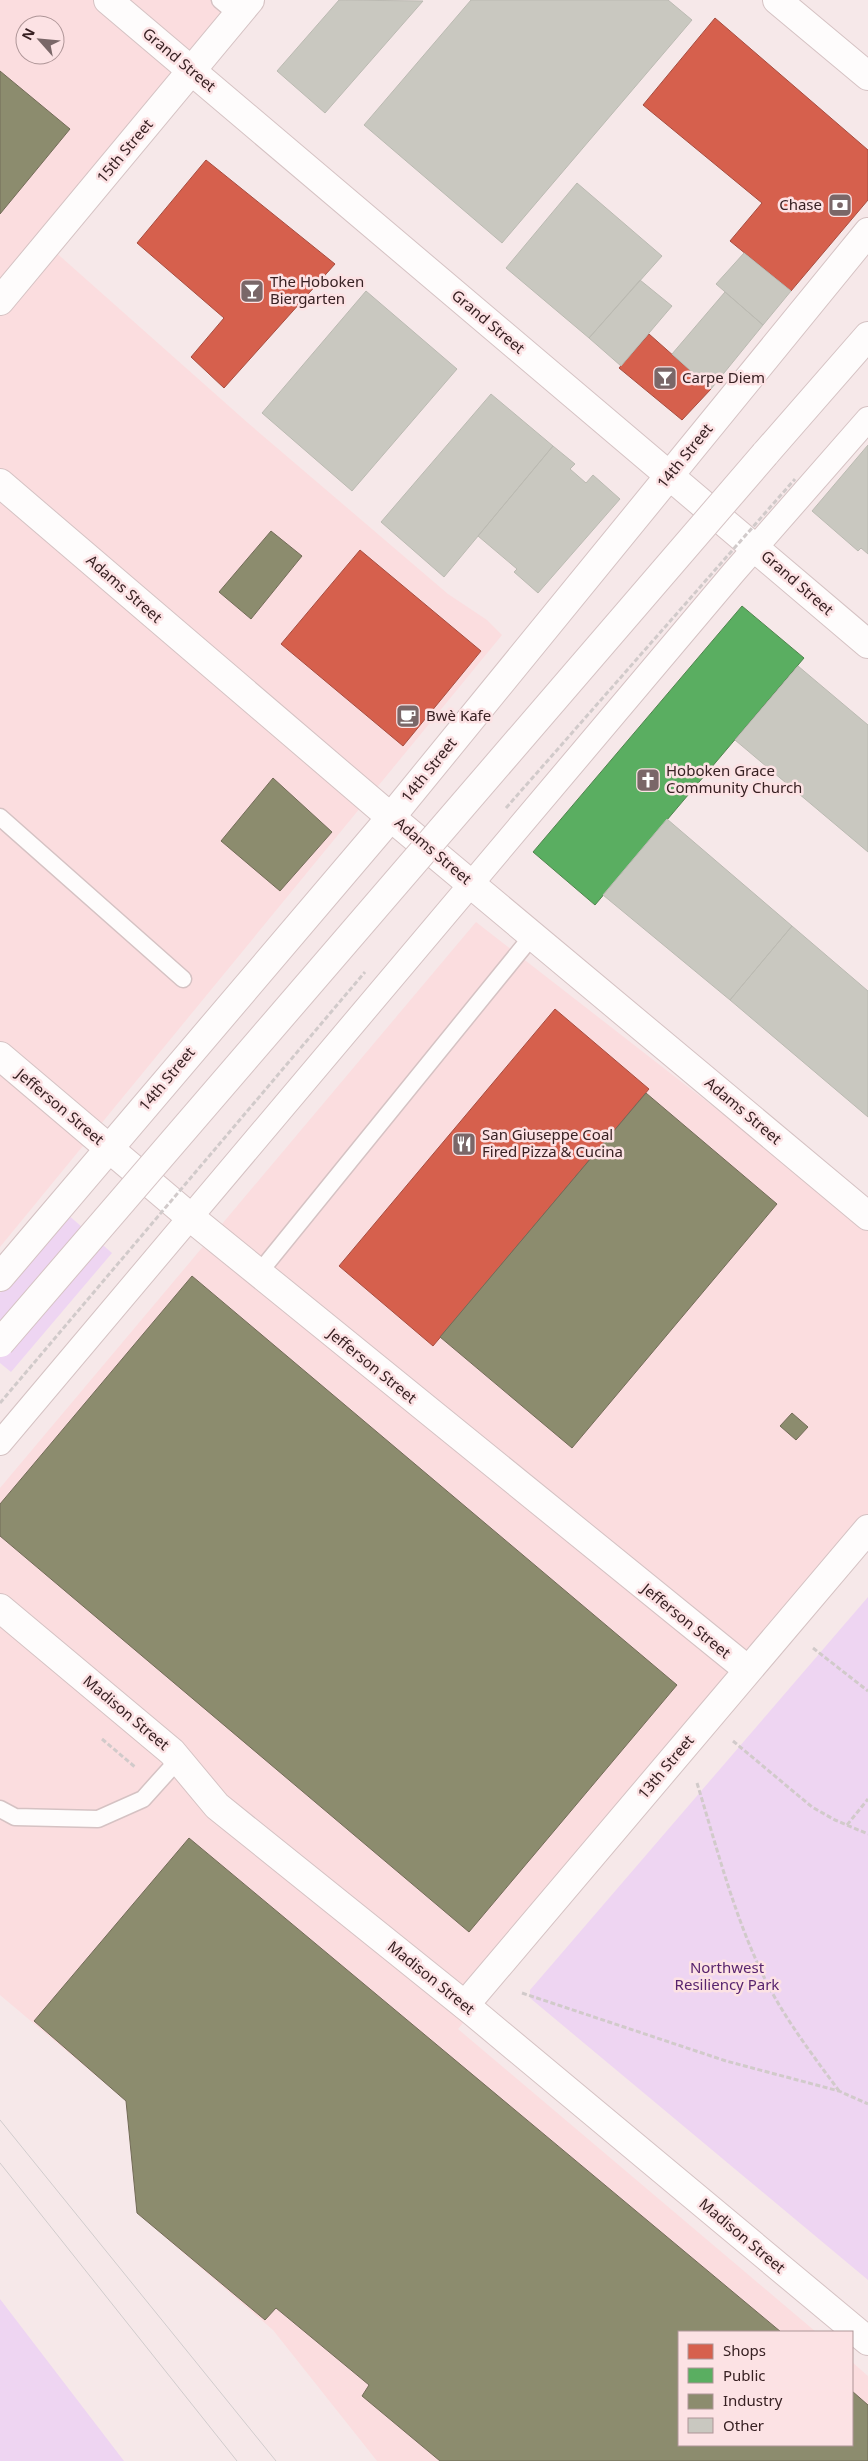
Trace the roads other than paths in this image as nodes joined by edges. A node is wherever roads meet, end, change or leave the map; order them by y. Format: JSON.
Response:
{"nodes":[{"id":1,"x":108,"y":0,"type":"edge"},
{"id":2,"x":776,"y":0,"type":"edge"},
{"id":3,"x":236,"y":5,"type":"edge"},
{"id":4,"x":192,"y":71,"type":"junction"},
{"id":5,"x":868,"y":76,"type":"edge"},
{"id":6,"x":868,"y":232,"type":"edge"},
{"id":7,"x":0,"y":301,"type":"edge"},
{"id":8,"x":868,"y":336,"type":"edge"},
{"id":9,"x":868,"y":419,"type":"edge"},
{"id":10,"x":669,"y":476,"type":"junction"},
{"id":11,"x":0,"y":483,"type":"edge"},
{"id":12,"x":640,"y":499,"type":"dead end"},
{"id":13,"x":755,"y":548,"type":"junction"},
{"id":14,"x":868,"y":644,"type":"edge"},
{"id":15,"x":386,"y":813,"type":"junction"},
{"id":16,"x":0,"y":816,"type":"edge"},
{"id":17,"x":471,"y":883,"type":"junction"},
{"id":18,"x":533,"y":935,"type":"junction"},
{"id":19,"x":183,"y":979,"type":"dead end"},
{"id":20,"x":0,"y":1056,"type":"edge"},
{"id":21,"x":105,"y":1145,"type":"junction"},
{"id":22,"x":868,"y":1216,"type":"edge"},
{"id":23,"x":190,"y":1217,"type":"junction"},
{"id":24,"x":0,"y":1263,"type":"edge"},
{"id":25,"x":258,"y":1274,"type":"junction"},
{"id":26,"x":0,"y":1277,"type":"edge"},
{"id":27,"x":0,"y":1343,"type":"edge"},
{"id":28,"x":0,"y":1443,"type":"edge"},
{"id":29,"x":868,"y":1529,"type":"edge"},
{"id":30,"x":0,"y":1608,"type":"edge"},
{"id":31,"x":748,"y":1670,"type":"junction"},
{"id":32,"x":178,"y":1760,"type":"junction"},
{"id":33,"x":0,"y":1809,"type":"edge"},
{"id":34,"x":465,"y":2005,"type":"junction"},
{"id":35,"x":868,"y":2341,"type":"edge"}],
"edges":[{"from":1,"to":4,"type":"street","name":"Grand Street"},
{"from":2,"to":5,"type":"street"},
{"from":3,"to":4,"type":"street","name":"15th Street"},
{"from":4,"to":7,"type":"street","name":"15th Street"},
{"from":4,"to":10,"type":"street","name":"Grand Street"},
{"from":6,"to":10,"type":"street","name":"14th Street"},
{"from":8,"to":27,"type":"street","bridge":true},
{"from":9,"to":13,"type":"street"},
{"from":10,"to":13,"type":"street","name":"Grand Street"},
{"from":10,"to":15,"type":"street","name":"14th Street"},
{"from":11,"to":15,"type":"street","name":"Adams Street"},
{"from":12,"to":15,"type":"street","name":"14th Street"},
{"from":13,"to":14,"type":"street","name":"Grand Street"},
{"from":13,"to":17,"type":"street"},
{"from":15,"to":17,"type":"street","name":"Adams Street"},
{"from":15,"to":21,"type":"street","name":"14th Street"},
{"from":16,"to":19,"type":"lane"},
{"from":17,"to":18,"type":"street","name":"Adams Street"},
{"from":17,"to":23,"type":"street"},
{"from":18,"to":22,"type":"street","name":"Adams Street"},
{"from":18,"to":25,"type":"lane"},
{"from":20,"to":21,"type":"street","name":"Jefferson Street"},
{"from":21,"to":23,"type":"street","name":"Jefferson Street"},
{"from":21,"to":24,"type":"street","name":"14th Street"},
{"from":21,"to":26,"type":"street","name":"14th Street"},
{"from":23,"to":25,"type":"street","name":"Jefferson Street"},
{"from":23,"to":28,"type":"street"},
{"from":25,"to":31,"type":"street","name":"Jefferson Street"},
{"from":29,"to":31,"type":"street","name":"13th Street"},
{"from":30,"to":32,"type":"street","name":"Madison Street"},
{"from":31,"to":34,"type":"street","name":"13th Street"},
{"from":32,"to":33,"type":"lane"},
{"from":32,"to":34,"type":"street","name":"Madison Street"},
{"from":34,"to":35,"type":"street","name":"Madison Street"}]}
